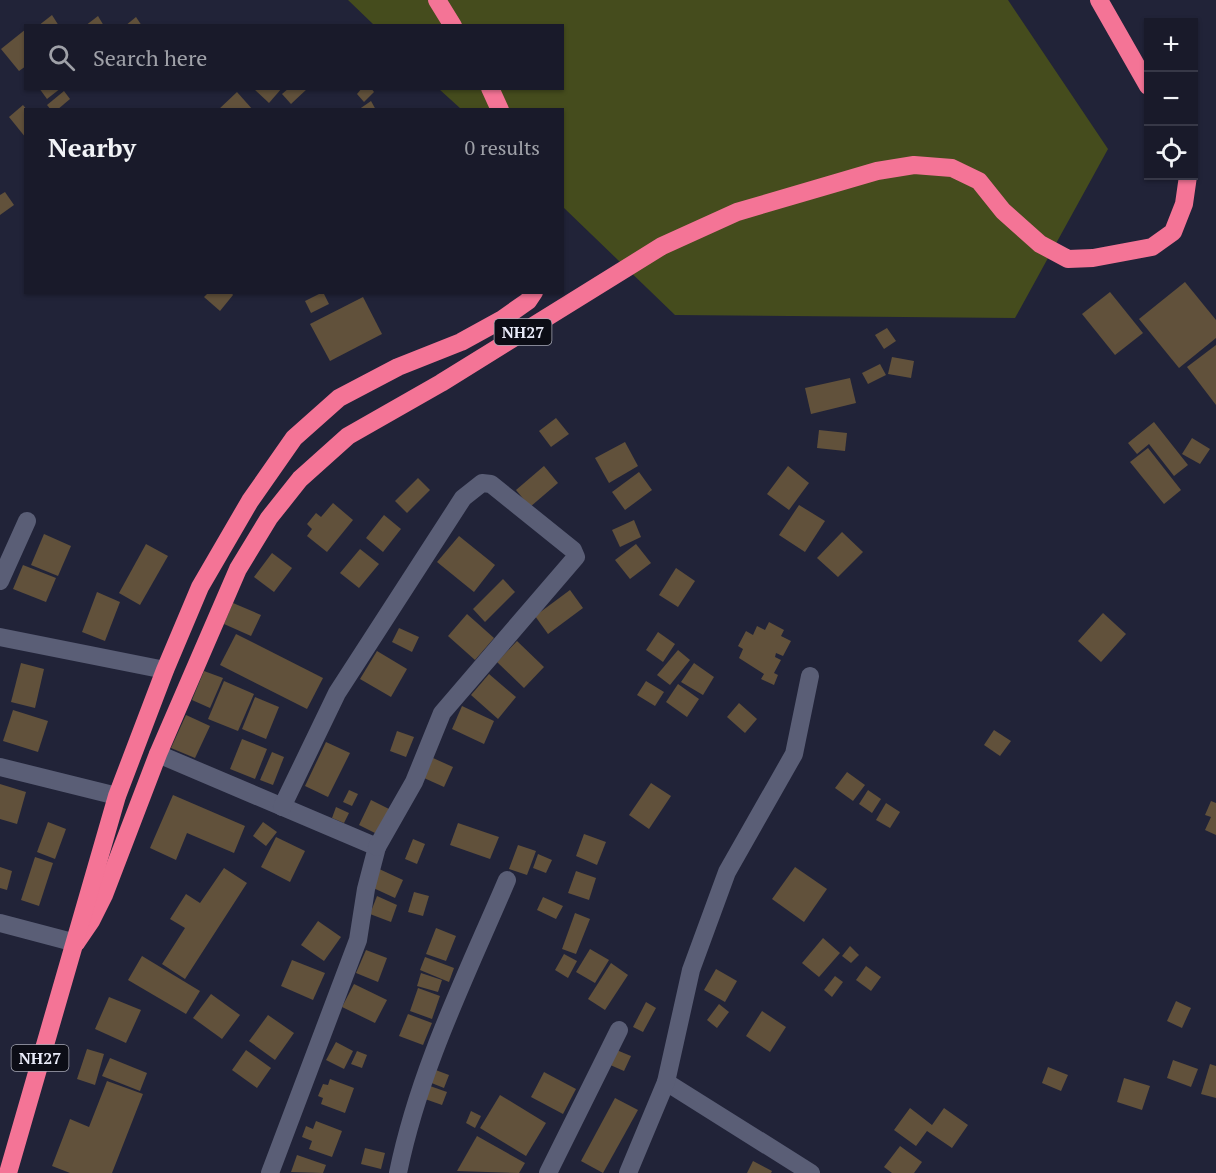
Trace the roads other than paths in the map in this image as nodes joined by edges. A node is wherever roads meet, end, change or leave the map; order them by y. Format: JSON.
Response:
{"nodes":[{"id":1,"x":437,"y":0,"type":"edge"},
{"id":2,"x":1099,"y":0,"type":"edge"},
{"id":3,"x":452,"y":24,"type":"edge"},
{"id":4,"x":1144,"y":77,"type":"edge"},
{"id":5,"x":491,"y":90,"type":"edge"},
{"id":6,"x":499,"y":108,"type":"edge"},
{"id":7,"x":1187,"y":180,"type":"edge"},
{"id":8,"x":533,"y":294,"type":"edge"},
{"id":9,"x":27,"y":521,"type":"dead end"},
{"id":10,"x":0,"y":581,"type":"edge"},
{"id":11,"x":0,"y":637,"type":"edge"},
{"id":12,"x":165,"y":670,"type":"junction"},
{"id":13,"x":810,"y":676,"type":"dead end"},
{"id":14,"x":158,"y":754,"type":"junction"},
{"id":15,"x":0,"y":767,"type":"edge"},
{"id":16,"x":117,"y":796,"type":"junction"},
{"id":17,"x":282,"y":807,"type":"junction"},
{"id":18,"x":377,"y":847,"type":"junction"},
{"id":19,"x":507,"y":880,"type":"dead end"},
{"id":20,"x":0,"y":923,"type":"edge"},
{"id":21,"x":76,"y":943,"type":"junction"},
{"id":22,"x":619,"y":1030,"type":"dead end"},
{"id":23,"x":666,"y":1082,"type":"junction"},
{"id":24,"x":8,"y":1173,"type":"edge"},
{"id":25,"x":270,"y":1173,"type":"edge"},
{"id":26,"x":398,"y":1173,"type":"edge"},
{"id":27,"x":548,"y":1173,"type":"edge"},
{"id":28,"x":628,"y":1173,"type":"edge"},
{"id":29,"x":811,"y":1173,"type":"edge"}],
"edges":[{"from":1,"to":3,"type":"highway"},
{"from":2,"to":4,"type":"highway"},
{"from":5,"to":6,"type":"highway"},
{"from":7,"to":14,"type":"highway","number":"NH27"},
{"from":8,"to":12,"type":"highway","number":"NH27"},
{"from":9,"to":10,"type":"street"},
{"from":11,"to":12,"type":"street"},
{"from":12,"to":16,"type":"highway","number":"NH27"},
{"from":13,"to":23,"type":"street"},
{"from":14,"to":17,"type":"street"},
{"from":14,"to":21,"type":"highway","number":"NH27"},
{"from":15,"to":16,"type":"street"},
{"from":16,"to":21,"type":"highway","number":"NH27"},
{"from":17,"to":18,"type":"street"},
{"from":17,"to":18,"type":"street"},
{"from":18,"to":25,"type":"street"},
{"from":19,"to":26,"type":"street"},
{"from":20,"to":21,"type":"street"},
{"from":21,"to":24,"type":"highway","number":"NH27"},
{"from":22,"to":27,"type":"street"},
{"from":23,"to":28,"type":"street"},
{"from":23,"to":29,"type":"street"}]}
